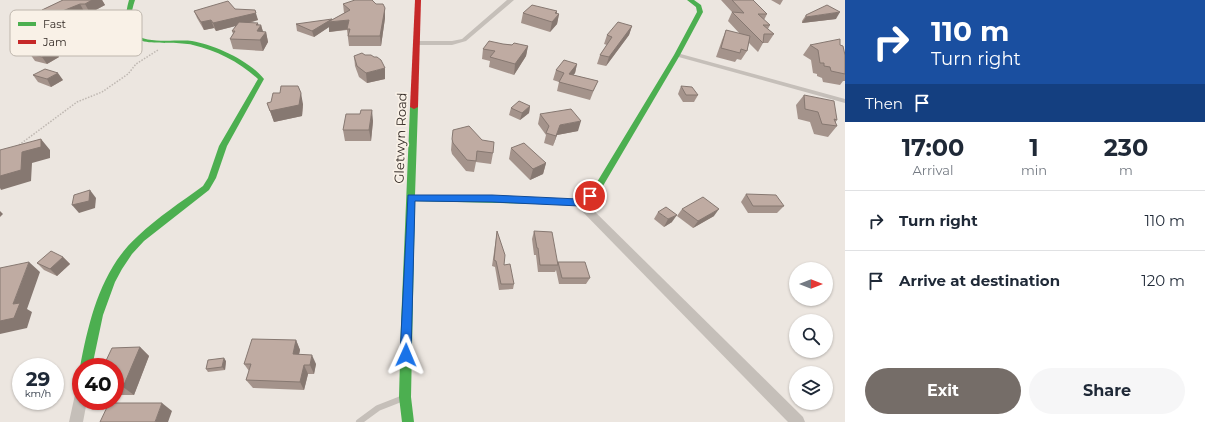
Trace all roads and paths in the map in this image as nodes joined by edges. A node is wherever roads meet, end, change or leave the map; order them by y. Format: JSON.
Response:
{"nodes":[{"id":1,"x":132,"y":0,"type":"edge"},
{"id":2,"x":418,"y":0,"type":"edge"},
{"id":3,"x":511,"y":0,"type":"edge"},
{"id":4,"x":690,"y":0,"type":"edge"},
{"id":5,"x":129,"y":10,"type":"edge"},
{"id":6,"x":142,"y":39,"type":"edge"},
{"id":7,"x":168,"y":41,"type":"junction"},
{"id":8,"x":417,"y":43,"type":"junction"},
{"id":9,"x":677,"y":55,"type":"junction"},
{"id":10,"x":845,"y":100,"type":"edge"},
{"id":11,"x":17,"y":147,"type":"edge"},
{"id":12,"x":411,"y":198,"type":"junction"},
{"id":13,"x":580,"y":203,"type":"junction"},
{"id":14,"x":88,"y":358,"type":"edge"},
{"id":15,"x":405,"y":397,"type":"junction"},
{"id":16,"x":78,"y":410,"type":"edge"},
{"id":17,"x":76,"y":422,"type":"edge"},
{"id":18,"x":359,"y":422,"type":"edge"},
{"id":19,"x":408,"y":422,"type":"edge"},
{"id":20,"x":798,"y":422,"type":"edge"}],
"edges":[{"from":1,"to":5,"type":"street"},
{"from":2,"to":8,"type":"street","name":"Gletwyn Road"},
{"from":3,"to":8,"type":"street"},
{"from":4,"to":9,"type":"street"},
{"from":6,"to":7,"type":"street"},
{"from":7,"to":11,"type":"path"},
{"from":7,"to":14,"type":"street"},
{"from":8,"to":12,"type":"street","name":"Gletwyn Road"},
{"from":9,"to":10,"type":"street"},
{"from":9,"to":13,"type":"street"},
{"from":12,"to":13,"type":"street"},
{"from":12,"to":15,"type":"street","name":"Gletwyn Road"},
{"from":13,"to":20,"type":"street"},
{"from":15,"to":18,"type":"lane"},
{"from":15,"to":19,"type":"street","name":"Gletwyn Road"},
{"from":16,"to":17,"type":"street"}]}
